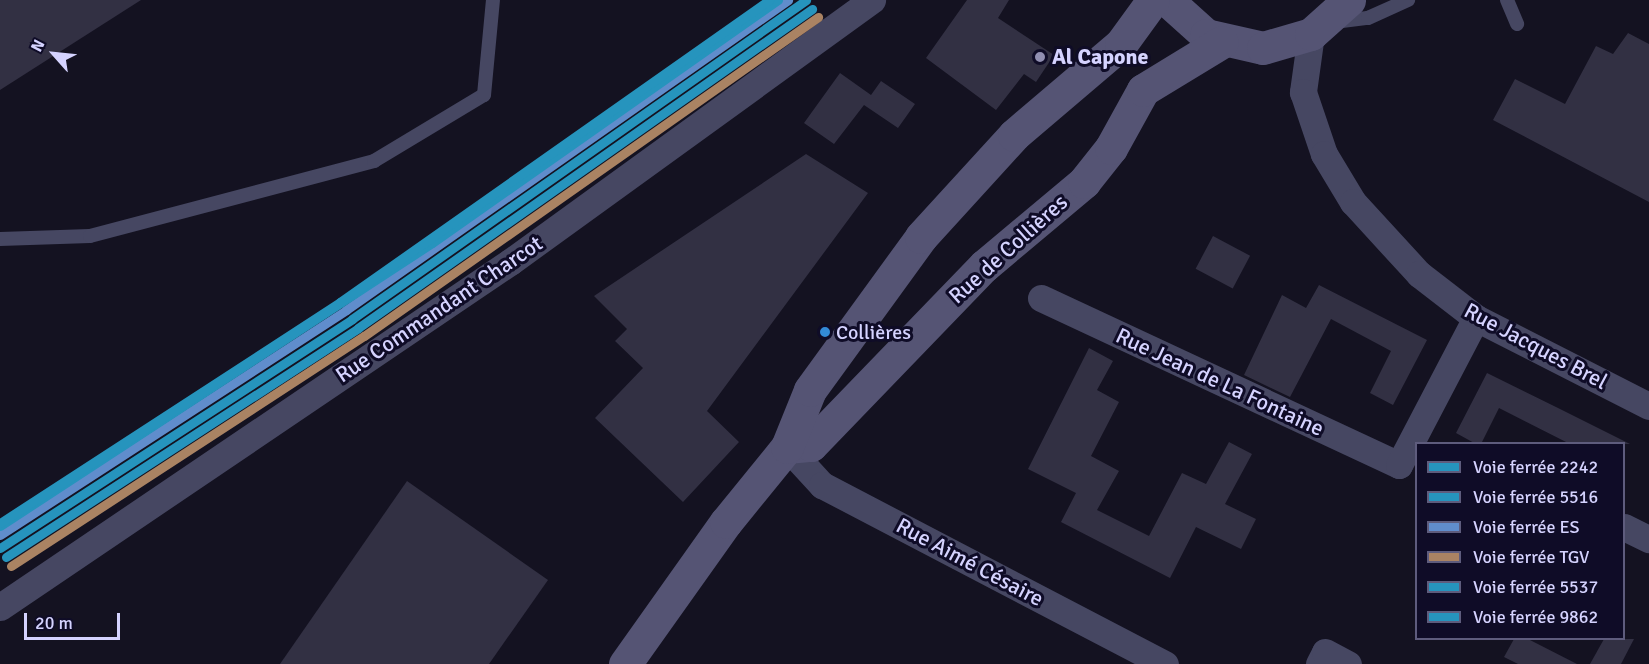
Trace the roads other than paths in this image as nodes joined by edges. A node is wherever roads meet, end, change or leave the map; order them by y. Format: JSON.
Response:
{"nodes":[{"id":1,"x":493,"y":0,"type":"edge"},
{"id":2,"x":872,"y":0,"type":"edge"},
{"id":3,"x":1152,"y":0,"type":"edge"},
{"id":4,"x":1167,"y":0,"type":"edge"},
{"id":5,"x":1408,"y":0,"type":"edge"},
{"id":6,"x":1507,"y":0,"type":"edge"},
{"id":7,"x":1330,"y":19,"type":"edge"},
{"id":8,"x":1516,"y":24,"type":"dead end"},
{"id":9,"x":1222,"y":42,"type":"junction"},
{"id":10,"x":0,"y":239,"type":"edge"},
{"id":11,"x":1041,"y":298,"type":"dead end"},
{"id":12,"x":1476,"y":318,"type":"junction"},
{"id":13,"x":1649,"y":406,"type":"edge"},
{"id":14,"x":1421,"y":442,"type":"edge"},
{"id":15,"x":787,"y":447,"type":"junction"},
{"id":16,"x":1415,"y":454,"type":"edge"},
{"id":17,"x":1408,"y":470,"type":"edge"},
{"id":18,"x":1625,"y":528,"type":"edge"},
{"id":19,"x":1649,"y":539,"type":"edge"},
{"id":20,"x":0,"y":607,"type":"edge"},
{"id":21,"x":625,"y":664,"type":"edge"},
{"id":22,"x":1165,"y":664,"type":"edge"}],
"edges":[{"from":1,"to":10,"type":"lane"},
{"from":2,"to":20,"type":"street","name":"Rue Commandant Charcot"},
{"from":3,"to":15,"type":"main road"},
{"from":4,"to":9,"type":"main road"},
{"from":5,"to":7,"type":"lane"},
{"from":6,"to":8,"type":"lane"},
{"from":7,"to":9,"type":"main road"},
{"from":7,"to":12,"type":"street","name":"Rue Jacques Brel"},
{"from":9,"to":15,"type":"main road","name":"Rue de Collières"},
{"from":11,"to":17,"type":"street","name":"Rue Jean de La Fontaine"},
{"from":12,"to":13,"type":"street","name":"Rue Jacques Brel"},
{"from":12,"to":14,"type":"street","name":"Rue Jean de La Fontaine"},
{"from":15,"to":21,"type":"main road"},
{"from":15,"to":22,"type":"street","name":"Rue Aimé Césaire"},
{"from":16,"to":17,"type":"street","name":"Rue Jean de La Fontaine"},
{"from":18,"to":19,"type":"street"}]}
